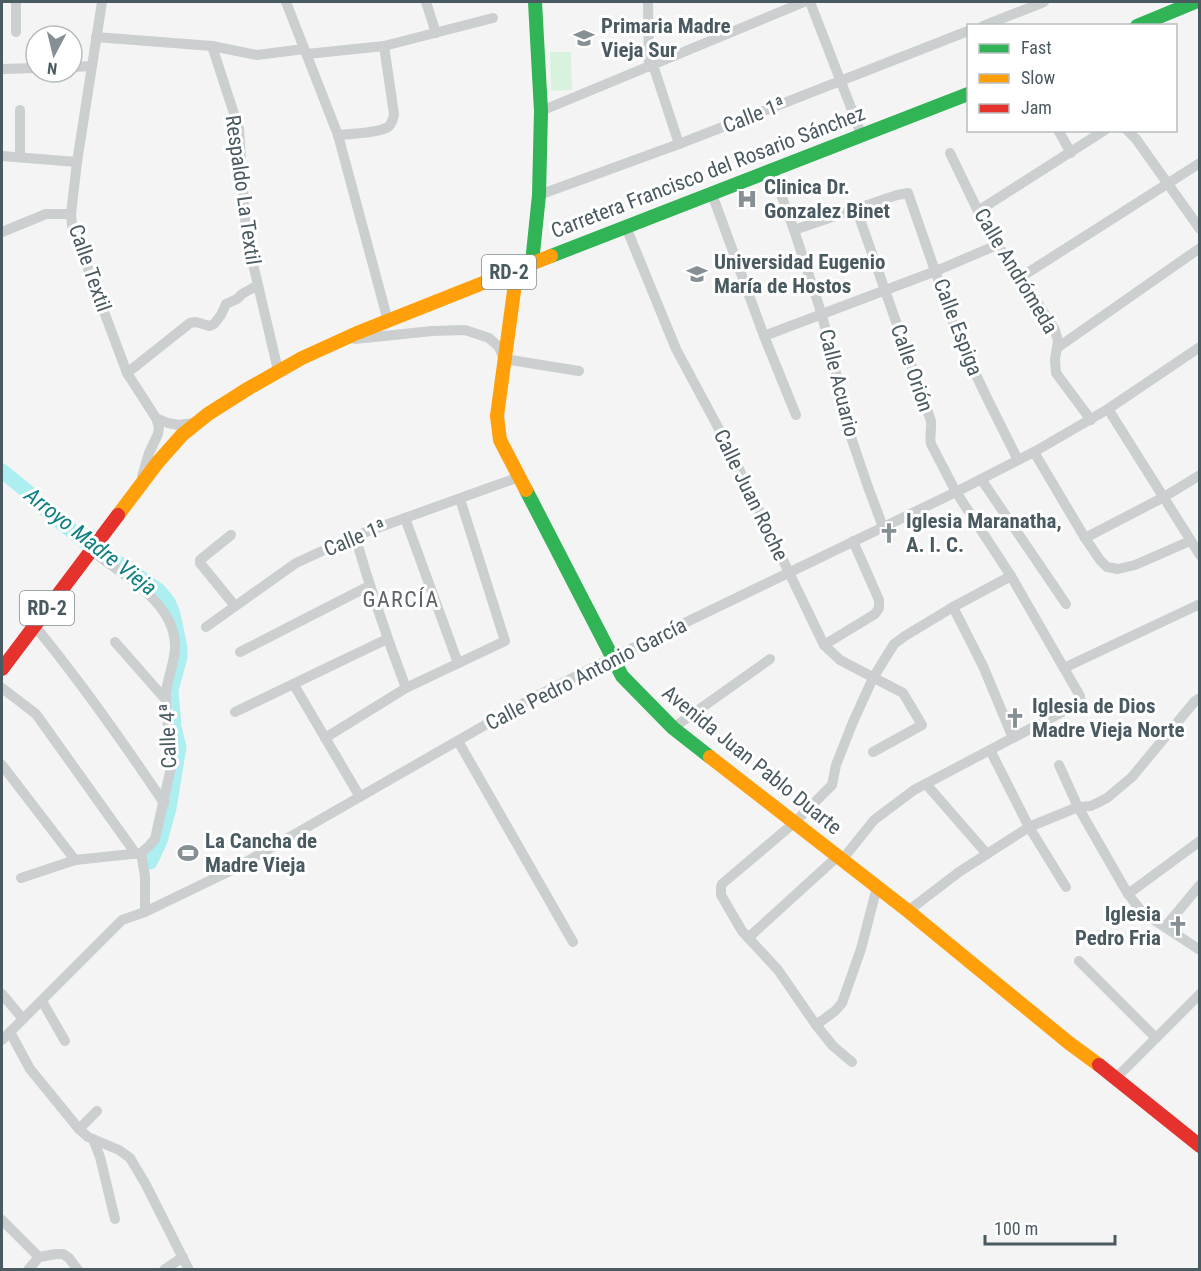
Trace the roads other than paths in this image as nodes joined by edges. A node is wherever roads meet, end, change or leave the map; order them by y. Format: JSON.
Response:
{"nodes":[{"id":1,"x":16,"y":2,"type":"edge"},
{"id":2,"x":102,"y":2,"type":"edge"},
{"id":3,"x":286,"y":2,"type":"edge"},
{"id":4,"x":426,"y":2,"type":"edge"},
{"id":5,"x":535,"y":2,"type":"edge"},
{"id":6,"x":648,"y":2,"type":"edge"},
{"id":7,"x":804,"y":2,"type":"edge"},
{"id":8,"x":810,"y":2,"type":"edge"},
{"id":9,"x":1044,"y":2,"type":"edge"},
{"id":10,"x":1195,"y":2,"type":"edge"},
{"id":11,"x":493,"y":18,"type":"dead end"},
{"id":12,"x":988,"y":24,"type":"edge"},
{"id":13,"x":1142,"y":24,"type":"edge"},
{"id":14,"x":16,"y":32,"type":"dead end"},
{"id":15,"x":967,"y":32,"type":"edge"},
{"id":16,"x":436,"y":33,"type":"junction"},
{"id":17,"x":96,"y":37,"type":"junction"},
{"id":18,"x":212,"y":46,"type":"junction"},
{"id":19,"x":384,"y":46,"type":"junction"},
{"id":20,"x":305,"y":51,"type":"junction"},
{"id":21,"x":84,"y":66,"type":"edge"},
{"id":22,"x":92,"y":66,"type":"junction"},
{"id":23,"x":651,"y":66,"type":"junction"},
{"id":24,"x":24,"y":68,"type":"edge"},
{"id":25,"x":2,"y":69,"type":"edge"},
{"id":26,"x":842,"y":81,"type":"junction"},
{"id":27,"x":967,"y":95,"type":"edge"},
{"id":28,"x":20,"y":110,"type":"dead end"},
{"id":29,"x":541,"y":111,"type":"junction"},
{"id":30,"x":1059,"y":132,"type":"edge"},
{"id":31,"x":1102,"y":132,"type":"edge"},
{"id":32,"x":1130,"y":132,"type":"edge"},
{"id":33,"x":338,"y":135,"type":"junction"},
{"id":34,"x":862,"y":136,"type":"junction"},
{"id":35,"x":679,"y":144,"type":"junction"},
{"id":36,"x":950,"y":153,"type":"dead end"},
{"id":37,"x":1071,"y":153,"type":"junction"},
{"id":38,"x":2,"y":156,"type":"edge"},
{"id":39,"x":20,"y":157,"type":"junction"},
{"id":40,"x":77,"y":162,"type":"junction"},
{"id":41,"x":1200,"y":163,"type":"edge"},
{"id":42,"x":772,"y":170,"type":"junction"},
{"id":43,"x":1167,"y":183,"type":"junction"},
{"id":44,"x":712,"y":194,"type":"junction"},
{"id":45,"x":539,"y":195,"type":"junction"},
{"id":46,"x":856,"y":208,"type":"junction"},
{"id":47,"x":978,"y":211,"type":"junction"},
{"id":48,"x":71,"y":214,"type":"junction"},
{"id":49,"x":626,"y":226,"type":"junction"},
{"id":50,"x":1200,"y":229,"type":"edge"},
{"id":51,"x":794,"y":230,"type":"junction"},
{"id":52,"x":2,"y":232,"type":"edge"},
{"id":53,"x":997,"y":245,"type":"junction"},
{"id":54,"x":1200,"y":248,"type":"edge"},
{"id":55,"x":532,"y":262,"type":"junction"},
{"id":56,"x":517,"y":269,"type":"junction"},
{"id":57,"x":936,"y":271,"type":"junction"},
{"id":58,"x":1021,"y":277,"type":"junction"},
{"id":59,"x":258,"y":285,"type":"junction"},
{"id":60,"x":885,"y":290,"type":"junction"},
{"id":61,"x":822,"y":315,"type":"junction"},
{"id":62,"x":388,"y":321,"type":"junction"},
{"id":63,"x":765,"y":336,"type":"junction"},
{"id":64,"x":337,"y":342,"type":"junction"},
{"id":65,"x":1200,"y":347,"type":"edge"},
{"id":66,"x":1057,"y":348,"type":"junction"},
{"id":67,"x":504,"y":359,"type":"junction"},
{"id":68,"x":278,"y":370,"type":"junction"},
{"id":69,"x":579,"y":371,"type":"dead end"},
{"id":70,"x":127,"y":373,"type":"junction"},
{"id":71,"x":1108,"y":409,"type":"junction"},
{"id":72,"x":796,"y":415,"type":"dead end"},
{"id":73,"x":156,"y":418,"type":"junction"},
{"id":74,"x":1091,"y":420,"type":"junction"},
{"id":75,"x":197,"y":422,"type":"junction"},
{"id":76,"x":1034,"y":452,"type":"junction"},
{"id":77,"x":1018,"y":460,"type":"junction"},
{"id":78,"x":1200,"y":476,"type":"edge"},
{"id":79,"x":519,"y":477,"type":"junction"},
{"id":80,"x":981,"y":478,"type":"junction"},
{"id":81,"x":140,"y":483,"type":"junction"},
{"id":82,"x":956,"y":492,"type":"junction"},
{"id":83,"x":1164,"y":497,"type":"junction"},
{"id":84,"x":460,"y":500,"type":"junction"},
{"id":85,"x":405,"y":518,"type":"junction"},
{"id":86,"x":883,"y":527,"type":"junction"},
{"id":87,"x":231,"y":535,"type":"dead end"},
{"id":88,"x":355,"y":536,"type":"junction"},
{"id":89,"x":1085,"y":538,"type":"junction"},
{"id":90,"x":854,"y":541,"type":"junction"},
{"id":91,"x":1190,"y":541,"type":"junction"},
{"id":92,"x":97,"y":553,"type":"junction"},
{"id":93,"x":1200,"y":555,"type":"edge"},
{"id":94,"x":789,"y":572,"type":"junction"},
{"id":95,"x":1011,"y":576,"type":"junction"},
{"id":96,"x":369,"y":586,"type":"junction"},
{"id":97,"x":1066,"y":604,"type":"dead end"},
{"id":98,"x":1200,"y":604,"type":"edge"},
{"id":99,"x":235,"y":606,"type":"junction"},
{"id":100,"x":953,"y":607,"type":"junction"},
{"id":101,"x":34,"y":625,"type":"junction"},
{"id":102,"x":206,"y":627,"type":"dead end"},
{"id":103,"x":387,"y":639,"type":"junction"},
{"id":104,"x":115,"y":642,"type":"dead end"},
{"id":105,"x":824,"y":645,"type":"junction"},
{"id":106,"x":240,"y":652,"type":"dead end"},
{"id":107,"x":612,"y":658,"type":"junction"},
{"id":108,"x":770,"y":660,"type":"dead end"},
{"id":109,"x":458,"y":663,"type":"junction"},
{"id":110,"x":1064,"y":668,"type":"junction"},
{"id":111,"x":2,"y":669,"type":"edge"},
{"id":112,"x":873,"y":678,"type":"junction"},
{"id":113,"x":294,"y":685,"type":"junction"},
{"id":114,"x":406,"y":687,"type":"junction"},
{"id":115,"x":2,"y":688,"type":"edge"},
{"id":116,"x":166,"y":700,"type":"junction"},
{"id":117,"x":1198,"y":701,"type":"edge"},
{"id":118,"x":236,"y":712,"type":"dead end"},
{"id":119,"x":673,"y":728,"type":"junction"},
{"id":120,"x":325,"y":738,"type":"junction"},
{"id":121,"x":1013,"y":738,"type":"junction"},
{"id":122,"x":458,"y":741,"type":"junction"},
{"id":123,"x":990,"y":750,"type":"junction"},
{"id":124,"x":873,"y":752,"type":"dead end"},
{"id":125,"x":2,"y":765,"type":"edge"},
{"id":126,"x":1059,"y":765,"type":"dead end"},
{"id":127,"x":926,"y":784,"type":"junction"},
{"id":128,"x":360,"y":797,"type":"junction"},
{"id":129,"x":164,"y":803,"type":"junction"},
{"id":130,"x":1078,"y":807,"type":"junction"},
{"id":131,"x":794,"y":823,"type":"junction"},
{"id":132,"x":1029,"y":827,"type":"junction"},
{"id":133,"x":1200,"y":841,"type":"edge"},
{"id":134,"x":139,"y":853,"type":"junction"},
{"id":135,"x":987,"y":854,"type":"junction"},
{"id":136,"x":839,"y":859,"type":"junction"},
{"id":137,"x":75,"y":860,"type":"junction"},
{"id":138,"x":21,"y":878,"type":"dead end"},
{"id":139,"x":1200,"y":885,"type":"edge"},
{"id":140,"x":877,"y":887,"type":"junction"},
{"id":141,"x":1066,"y":887,"type":"dead end"},
{"id":142,"x":1128,"y":894,"type":"junction"},
{"id":143,"x":908,"y":911,"type":"junction"},
{"id":144,"x":145,"y":912,"type":"junction"},
{"id":145,"x":1165,"y":927,"type":"junction"},
{"id":146,"x":748,"y":938,"type":"junction"},
{"id":147,"x":573,"y":942,"type":"dead end"},
{"id":148,"x":1200,"y":950,"type":"edge"},
{"id":149,"x":1079,"y":961,"type":"dead end"},
{"id":150,"x":2,"y":994,"type":"edge"},
{"id":151,"x":1200,"y":994,"type":"edge"},
{"id":152,"x":42,"y":1001,"type":"junction"},
{"id":153,"x":23,"y":1019,"type":"junction"},
{"id":154,"x":816,"y":1025,"type":"junction"},
{"id":155,"x":6,"y":1036,"type":"edge"},
{"id":156,"x":1156,"y":1038,"type":"junction"},
{"id":157,"x":65,"y":1041,"type":"dead end"},
{"id":158,"x":852,"y":1062,"type":"dead end"},
{"id":159,"x":1116,"y":1078,"type":"junction"},
{"id":160,"x":97,"y":1111,"type":"dead end"},
{"id":161,"x":79,"y":1129,"type":"junction"},
{"id":162,"x":93,"y":1139,"type":"junction"},
{"id":163,"x":1200,"y":1146,"type":"edge"},
{"id":164,"x":115,"y":1219,"type":"dead end"},
{"id":165,"x":2,"y":1220,"type":"edge"},
{"id":166,"x":39,"y":1257,"type":"junction"},
{"id":167,"x":183,"y":1257,"type":"junction"},
{"id":168,"x":28,"y":1269,"type":"edge"},
{"id":169,"x":78,"y":1269,"type":"edge"},
{"id":170,"x":164,"y":1269,"type":"edge"},
{"id":171,"x":189,"y":1269,"type":"edge"}],
"edges":[{"from":1,"to":14,"type":"street"},
{"from":2,"to":17,"type":"street","name":"Calle Textil"},
{"from":3,"to":20,"type":"street"},
{"from":4,"to":16,"type":"street"},
{"from":5,"to":29,"type":"main road"},
{"from":6,"to":23,"type":"street"},
{"from":7,"to":23,"type":"street"},
{"from":8,"to":26,"type":"street"},
{"from":9,"to":12,"type":"street"},
{"from":10,"to":13,"type":"main road"},
{"from":11,"to":16,"type":"street"},
{"from":15,"to":26,"type":"street","name":"Calle 1ª"},
{"from":16,"to":19,"type":"street"},
{"from":17,"to":18,"type":"street"},
{"from":17,"to":22,"type":"street","name":"Calle Textil"},
{"from":18,"to":20,"type":"street"},
{"from":18,"to":59,"type":"street","name":"Respaldo La Textil"},
{"from":19,"to":20,"type":"street"},
{"from":19,"to":33,"type":"street"},
{"from":20,"to":33,"type":"street"},
{"from":21,"to":22,"type":"street"},
{"from":22,"to":40,"type":"street","name":"Calle Textil"},
{"from":23,"to":29,"type":"street"},
{"from":23,"to":35,"type":"street"},
{"from":24,"to":25,"type":"street"},
{"from":26,"to":34,"type":"street"},
{"from":26,"to":35,"type":"street","name":"Calle 1ª"},
{"from":27,"to":34,"type":"main road","name":"Carretera Francisco del Rosario Sánchez","number":"RD-2"},
{"from":28,"to":39,"type":"street"},
{"from":29,"to":45,"type":"main road"},
{"from":30,"to":37,"type":"street"},
{"from":31,"to":37,"type":"street"},
{"from":32,"to":43,"type":"street"},
{"from":33,"to":62,"type":"street"},
{"from":34,"to":42,"type":"main road","name":"Carretera Francisco del Rosario Sánchez","number":"RD-2"},
{"from":35,"to":45,"type":"street","name":"Calle 1ª"},
{"from":36,"to":47,"type":"street","name":"Calle Andrómeda"},
{"from":37,"to":47,"type":"street"},
{"from":38,"to":39,"type":"street"},
{"from":39,"to":40,"type":"street"},
{"from":40,"to":48,"type":"street","name":"Calle Textil"},
{"from":41,"to":43,"type":"street"},
{"from":42,"to":44,"type":"main road","name":"Carretera Francisco del Rosario Sánchez","number":"RD-2"},
{"from":42,"to":51,"type":"street","name":"Calle Acuario"},
{"from":43,"to":50,"type":"street"},
{"from":43,"to":58,"type":"street"},
{"from":44,"to":49,"type":"main road","name":"Carretera Francisco del Rosario Sánchez","number":"RD-2"},
{"from":44,"to":63,"type":"street"},
{"from":45,"to":55,"type":"main road"},
{"from":46,"to":51,"type":"street"},
{"from":46,"to":57,"type":"street","name":"Calle Espiga"},
{"from":46,"to":60,"type":"street","name":"Calle Orión"},
{"from":47,"to":53,"type":"street","name":"Calle Andrómeda"},
{"from":48,"to":52,"type":"street"},
{"from":48,"to":70,"type":"street","name":"Calle Textil"},
{"from":49,"to":55,"type":"main road","name":"Carretera Francisco del Rosario Sánchez","number":"RD-2"},
{"from":49,"to":94,"type":"street","name":"Calle Juan Roche"},
{"from":51,"to":61,"type":"street","name":"Calle Acuario"},
{"from":53,"to":57,"type":"street"},
{"from":53,"to":58,"type":"street","name":"Calle Andrómeda"},
{"from":54,"to":66,"type":"street"},
{"from":55,"to":56,"type":"main road","name":"Carretera Francisco del Rosario Sánchez","number":"RD-2"},
{"from":56,"to":62,"type":"main road","name":"Carretera Francisco del Rosario Sánchez","number":"RD-2"},
{"from":56,"to":67,"type":"main road","name":"Avenida Juan Pablo Duarte"},
{"from":57,"to":60,"type":"street"},
{"from":57,"to":77,"type":"street","name":"Calle Espiga"},
{"from":58,"to":66,"type":"street","name":"Calle Andrómeda"},
{"from":59,"to":68,"type":"street","name":"Respaldo La Textil"},
{"from":59,"to":70,"type":"street"},
{"from":60,"to":61,"type":"street"},
{"from":60,"to":82,"type":"street","name":"Calle Orión"},
{"from":61,"to":63,"type":"street"},
{"from":61,"to":86,"type":"street","name":"Calle Acuario"},
{"from":62,"to":64,"type":"main road","name":"Carretera Francisco del Rosario Sánchez","number":"RD-2"},
{"from":63,"to":72,"type":"street"},
{"from":64,"to":67,"type":"street"},
{"from":64,"to":68,"type":"main road","name":"Carretera Francisco del Rosario Sánchez","number":"RD-2"},
{"from":65,"to":71,"type":"street","name":"Calle Pedro Antonio García"},
{"from":66,"to":74,"type":"street","name":"Calle Andrómeda"},
{"from":67,"to":69,"type":"street"},
{"from":67,"to":79,"type":"main road","name":"Avenida Juan Pablo Duarte"},
{"from":68,"to":75,"type":"main road","name":"Carretera Francisco del Rosario Sánchez","number":"RD-2"},
{"from":70,"to":73,"type":"street","name":"Calle Textil"},
{"from":71,"to":74,"type":"street","name":"Calle Pedro Antonio García"},
{"from":71,"to":83,"type":"street"},
{"from":73,"to":75,"type":"street"},
{"from":73,"to":81,"type":"street"},
{"from":74,"to":76,"type":"street","name":"Calle Pedro Antonio García"},
{"from":75,"to":81,"type":"main road","name":"Carretera Francisco del Rosario Sánchez","number":"RD-2"},
{"from":76,"to":77,"type":"street","name":"Calle Pedro Antonio García"},
{"from":76,"to":89,"type":"street"},
{"from":77,"to":80,"type":"street","name":"Calle Pedro Antonio García"},
{"from":78,"to":83,"type":"street"},
{"from":79,"to":84,"type":"street","name":"Calle 1ª"},
{"from":79,"to":107,"type":"main road","name":"Avenida Juan Pablo Duarte"},
{"from":80,"to":82,"type":"street","name":"Calle Pedro Antonio García"},
{"from":80,"to":97,"type":"street"},
{"from":81,"to":92,"type":"main road","name":"Carretera Francisco del Rosario Sánchez","number":"RD-2"},
{"from":82,"to":86,"type":"street","name":"Calle Pedro Antonio García"},
{"from":82,"to":95,"type":"street","name":"Calle Orión"},
{"from":83,"to":89,"type":"street"},
{"from":83,"to":91,"type":"street"},
{"from":84,"to":85,"type":"street","name":"Calle 1ª"},
{"from":84,"to":109,"type":"street"},
{"from":85,"to":88,"type":"street","name":"Calle 1ª"},
{"from":85,"to":109,"type":"street"},
{"from":86,"to":90,"type":"street","name":"Calle Pedro Antonio García"},
{"from":87,"to":99,"type":"street"},
{"from":88,"to":96,"type":"street"},
{"from":88,"to":99,"type":"street","name":"Calle 1ª"},
{"from":89,"to":91,"type":"street"},
{"from":90,"to":94,"type":"street","name":"Calle Pedro Antonio García"},
{"from":90,"to":105,"type":"street"},
{"from":91,"to":93,"type":"street"},
{"from":92,"to":101,"type":"main road","name":"Carretera Francisco del Rosario Sánchez","number":"RD-2"},
{"from":92,"to":116,"type":"street","name":"Calle 4ª"},
{"from":94,"to":105,"type":"street","name":"Calle Juan Roche"},
{"from":94,"to":107,"type":"street","name":"Calle Pedro Antonio García"},
{"from":95,"to":100,"type":"street"},
{"from":95,"to":110,"type":"street","name":"Calle Orión"},
{"from":96,"to":103,"type":"street"},
{"from":96,"to":106,"type":"street"},
{"from":98,"to":110,"type":"street"},
{"from":99,"to":102,"type":"street","name":"Calle 1ª"},
{"from":100,"to":112,"type":"street"},
{"from":100,"to":121,"type":"street"},
{"from":101,"to":111,"type":"main road","name":"Carretera Francisco del Rosario Sánchez","number":"RD-2"},
{"from":101,"to":129,"type":"street"},
{"from":103,"to":113,"type":"street"},
{"from":103,"to":114,"type":"street"},
{"from":104,"to":116,"type":"street"},
{"from":105,"to":112,"type":"street","name":"Calle Juan Roche"},
{"from":107,"to":119,"type":"main road","name":"Avenida Juan Pablo Duarte"},
{"from":107,"to":122,"type":"street","name":"Calle Pedro Antonio García"},
{"from":108,"to":119,"type":"street"},
{"from":109,"to":114,"type":"street"},
{"from":110,"to":121,"type":"street","name":"Calle Orión"},
{"from":112,"to":124,"type":"street","name":"Calle Juan Roche"},
{"from":112,"to":131,"type":"street"},
{"from":113,"to":118,"type":"street"},
{"from":113,"to":120,"type":"street"},
{"from":114,"to":120,"type":"street"},
{"from":115,"to":134,"type":"street"},
{"from":116,"to":129,"type":"street","name":"Calle 4ª"},
{"from":117,"to":130,"type":"street"},
{"from":119,"to":131,"type":"main road","name":"Avenida Juan Pablo Duarte"},
{"from":120,"to":128,"type":"street"},
{"from":121,"to":123,"type":"street"},
{"from":122,"to":128,"type":"street","name":"Calle Pedro Antonio García"},
{"from":122,"to":147,"type":"street"},
{"from":123,"to":127,"type":"street"},
{"from":123,"to":132,"type":"street"},
{"from":125,"to":137,"type":"street"},
{"from":126,"to":130,"type":"street"},
{"from":127,"to":135,"type":"street"},
{"from":127,"to":136,"type":"street"},
{"from":128,"to":144,"type":"street","name":"Calle Pedro Antonio García"},
{"from":129,"to":134,"type":"street","name":"Calle 4ª"},
{"from":130,"to":132,"type":"street"},
{"from":130,"to":142,"type":"street"},
{"from":131,"to":136,"type":"main road","name":"Avenida Juan Pablo Duarte"},
{"from":131,"to":146,"type":"street"},
{"from":132,"to":135,"type":"street"},
{"from":132,"to":141,"type":"street"},
{"from":133,"to":142,"type":"street"},
{"from":134,"to":137,"type":"street"},
{"from":134,"to":144,"type":"street"},
{"from":135,"to":143,"type":"street"},
{"from":136,"to":140,"type":"main road","name":"Avenida Juan Pablo Duarte"},
{"from":136,"to":146,"type":"street"},
{"from":137,"to":138,"type":"street"},
{"from":139,"to":145,"type":"street"},
{"from":140,"to":143,"type":"main road","name":"Avenida Juan Pablo Duarte"},
{"from":140,"to":154,"type":"street"},
{"from":142,"to":145,"type":"street"},
{"from":143,"to":159,"type":"main road","name":"Avenida Juan Pablo Duarte"},
{"from":144,"to":152,"type":"street","name":"Calle Pedro Antonio García"},
{"from":145,"to":148,"type":"street"},
{"from":146,"to":154,"type":"street"},
{"from":149,"to":156,"type":"street"},
{"from":150,"to":153,"type":"street"},
{"from":151,"to":156,"type":"street"},
{"from":152,"to":153,"type":"street","name":"Calle Pedro Antonio García"},
{"from":152,"to":157,"type":"street"},
{"from":153,"to":155,"type":"street","name":"Calle Pedro Antonio García"},
{"from":154,"to":158,"type":"street"},
{"from":155,"to":161,"type":"street"},
{"from":156,"to":159,"type":"street"},
{"from":159,"to":163,"type":"main road","name":"Avenida Juan Pablo Duarte"},
{"from":160,"to":161,"type":"street"},
{"from":161,"to":162,"type":"street"},
{"from":162,"to":164,"type":"street"},
{"from":162,"to":167,"type":"street"},
{"from":165,"to":166,"type":"street"},
{"from":166,"to":168,"type":"street"},
{"from":166,"to":169,"type":"street"},
{"from":167,"to":170,"type":"street"},
{"from":167,"to":171,"type":"street"}]}
